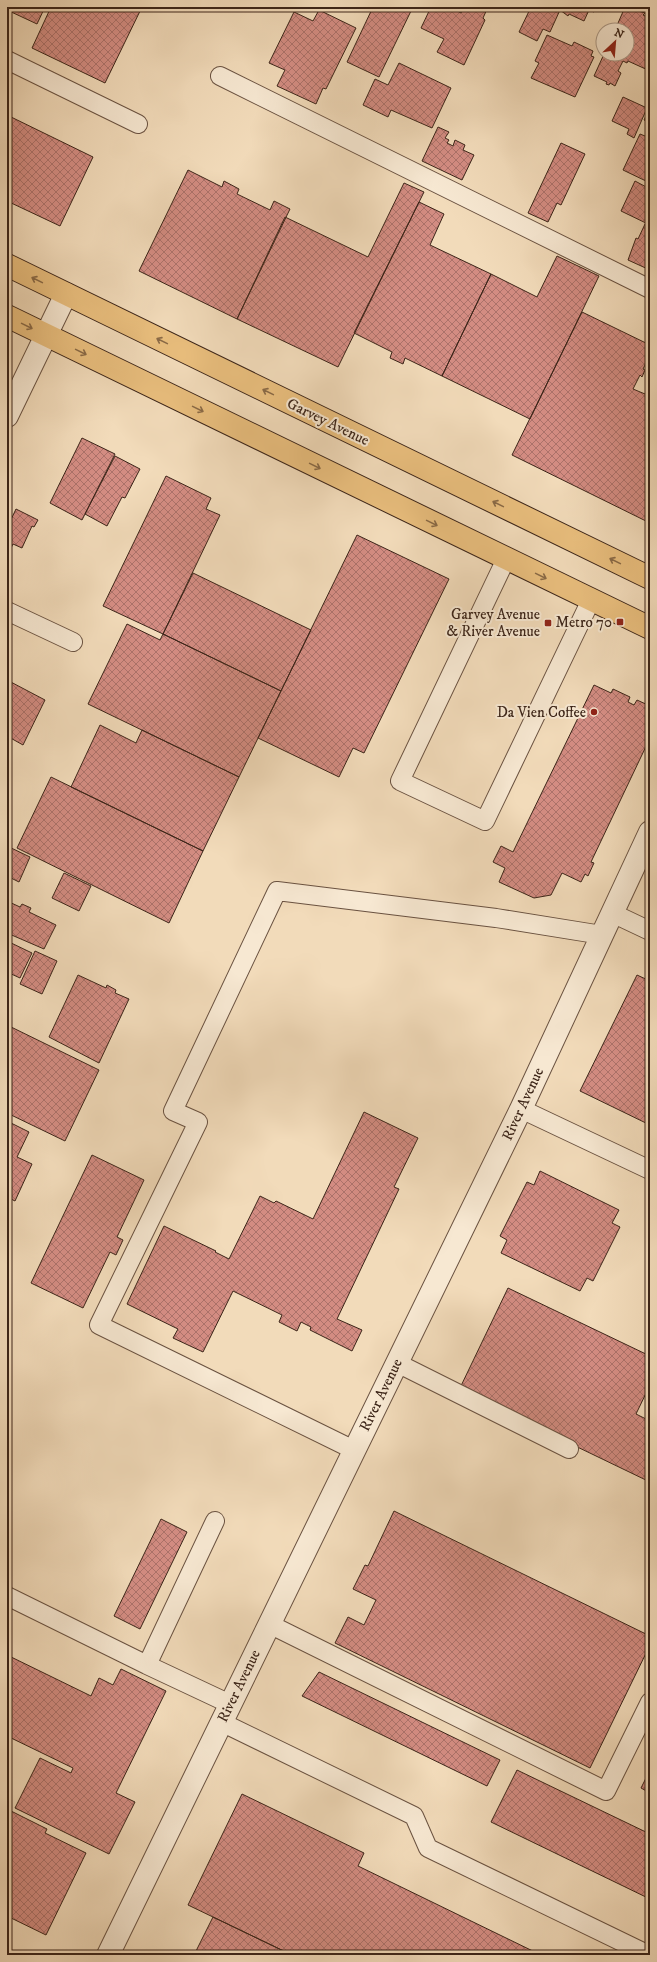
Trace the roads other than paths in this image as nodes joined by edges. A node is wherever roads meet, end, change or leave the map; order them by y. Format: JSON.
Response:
{"nodes":[{"id":1,"x":7,"y":60,"type":"edge"},
{"id":2,"x":220,"y":76,"type":"dead end"},
{"id":3,"x":138,"y":124,"type":"dead end"},
{"id":4,"x":7,"y":265,"type":"edge"},
{"id":5,"x":650,"y":288,"type":"edge"},
{"id":6,"x":66,"y":294,"type":"junction"},
{"id":7,"x":7,"y":316,"type":"edge"},
{"id":8,"x":46,"y":335,"type":"junction"},
{"id":9,"x":7,"y":416,"type":"edge"},
{"id":10,"x":506,"y":559,"type":"junction"},
{"id":11,"x":650,"y":578,"type":"edge"},
{"id":12,"x":591,"y":600,"type":"junction"},
{"id":13,"x":7,"y":611,"type":"edge"},
{"id":14,"x":650,"y":628,"type":"edge"},
{"id":15,"x":73,"y":642,"type":"dead end"},
{"id":16,"x":650,"y":832,"type":"edge"},
{"id":17,"x":612,"y":913,"type":"junction"},
{"id":18,"x":650,"y":931,"type":"edge"},
{"id":19,"x":602,"y":936,"type":"junction"},
{"id":20,"x":521,"y":1109,"type":"junction"},
{"id":21,"x":650,"y":1170,"type":"edge"},
{"id":22,"x":397,"y":1363,"type":"junction"},
{"id":23,"x":569,"y":1449,"type":"dead end"},
{"id":24,"x":354,"y":1450,"type":"junction"},
{"id":25,"x":215,"y":1521,"type":"dead end"},
{"id":26,"x":7,"y":1596,"type":"edge"},
{"id":27,"x":269,"y":1624,"type":"junction"},
{"id":28,"x":147,"y":1665,"type":"junction"},
{"id":29,"x":650,"y":1702,"type":"edge"},
{"id":30,"x":226,"y":1713,"type":"junction"},
{"id":31,"x":108,"y":1955,"type":"edge"},
{"id":32,"x":649,"y":1955,"type":"edge"}],
"edges":[{"from":1,"to":3,"type":"lane"},
{"from":2,"to":5,"type":"lane"},
{"from":6,"to":4,"type":"main road","name":"Garvey Avenue","one_way":true},
{"from":6,"to":8,"type":"street"},
{"from":11,"to":6,"type":"main road","name":"Garvey Avenue","one_way":true},
{"from":7,"to":8,"type":"main road","one_way":true},
{"from":8,"to":9,"type":"street"},
{"from":8,"to":10,"type":"main road","one_way":true},
{"from":10,"to":12,"type":"main road","one_way":true},
{"from":10,"to":12,"type":"lane"},
{"from":12,"to":14,"type":"main road"},
{"from":13,"to":15,"type":"lane"},
{"from":16,"to":17,"type":"street","name":"River Avenue"},
{"from":17,"to":18,"type":"lane"},
{"from":17,"to":19,"type":"street","name":"River Avenue"},
{"from":19,"to":20,"type":"street","name":"River Avenue"},
{"from":19,"to":24,"type":"lane"},
{"from":20,"to":21,"type":"lane"},
{"from":20,"to":22,"type":"street","name":"River Avenue"},
{"from":22,"to":23,"type":"lane"},
{"from":22,"to":24,"type":"street","name":"River Avenue"},
{"from":24,"to":27,"type":"street","name":"River Avenue"},
{"from":25,"to":28,"type":"lane"},
{"from":26,"to":28,"type":"lane"},
{"from":27,"to":29,"type":"lane"},
{"from":27,"to":30,"type":"street","name":"River Avenue"},
{"from":28,"to":30,"type":"lane"},
{"from":30,"to":31,"type":"street","name":"River Avenue"},
{"from":30,"to":32,"type":"lane"}]}
